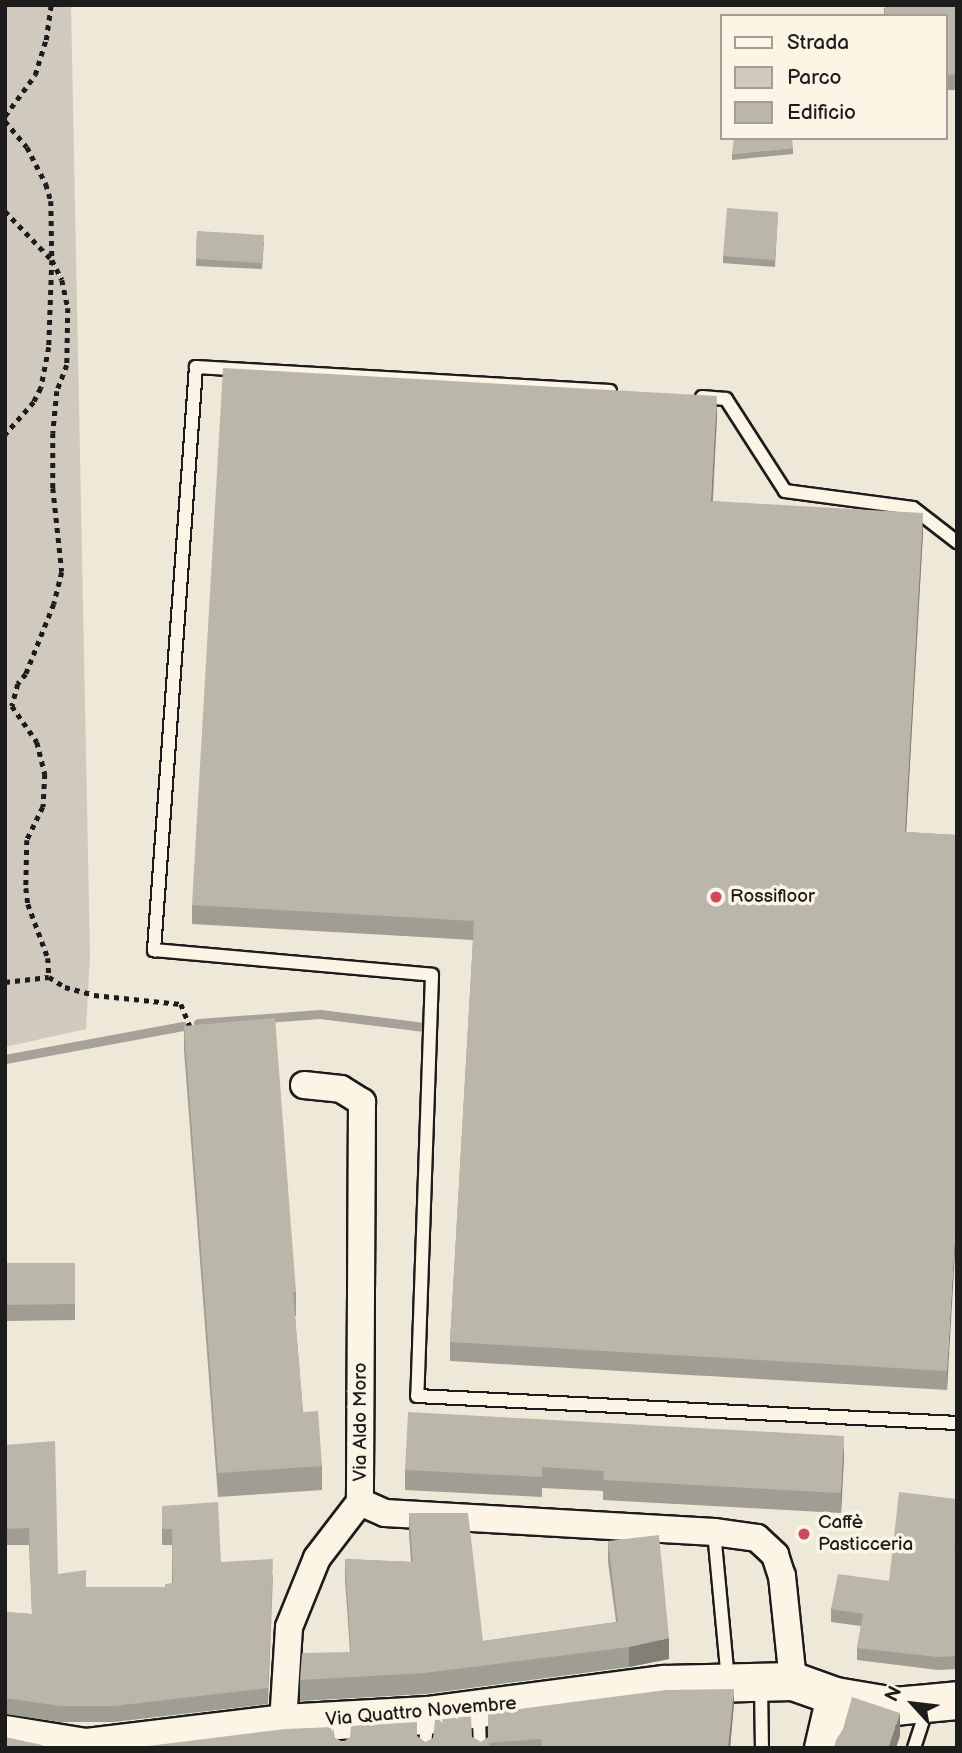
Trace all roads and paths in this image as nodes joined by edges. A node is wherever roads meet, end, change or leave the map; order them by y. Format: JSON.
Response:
{"nodes":[{"id":1,"x":51,"y":5,"type":"edge"},
{"id":2,"x":5,"y":119,"type":"edge"},
{"id":3,"x":5,"y":211,"type":"edge"},
{"id":4,"x":52,"y":260,"type":"junction"},
{"id":5,"x":629,"y":392,"type":"edge"},
{"id":6,"x":684,"y":396,"type":"edge"},
{"id":7,"x":5,"y":435,"type":"edge"},
{"id":8,"x":957,"y":542,"type":"edge"},
{"id":9,"x":49,"y":977,"type":"junction"},
{"id":10,"x":5,"y":982,"type":"edge"},
{"id":11,"x":193,"y":1033,"type":"edge"},
{"id":12,"x":304,"y":1085,"type":"dead end"},
{"id":13,"x":957,"y":1423,"type":"edge"},
{"id":14,"x":360,"y":1502,"type":"junction"},
{"id":15,"x":714,"y":1532,"type":"junction"},
{"id":16,"x":761,"y":1682,"type":"junction"},
{"id":17,"x":835,"y":1696,"type":"junction"},
{"id":18,"x":943,"y":1702,"type":"edge"},
{"id":19,"x":478,"y":1714,"type":"junction"},
{"id":20,"x":283,"y":1723,"type":"junction"},
{"id":21,"x":426,"y":1731,"type":"edge"},
{"id":22,"x":5,"y":1734,"type":"edge"},
{"id":23,"x":209,"y":1740,"type":"edge"},
{"id":24,"x":85,"y":1747,"type":"edge"},
{"id":25,"x":480,"y":1748,"type":"edge"},
{"id":26,"x":762,"y":1748,"type":"edge"},
{"id":27,"x":823,"y":1748,"type":"edge"},
{"id":28,"x":914,"y":1748,"type":"edge"}],
"edges":[{"from":1,"to":2,"type":"path"},
{"from":2,"to":4,"type":"path"},
{"from":3,"to":4,"type":"path"},
{"from":4,"to":7,"type":"path"},
{"from":4,"to":9,"type":"path"},
{"from":5,"to":13,"type":"lane"},
{"from":6,"to":8,"type":"lane"},
{"from":9,"to":10,"type":"path"},
{"from":9,"to":11,"type":"path"},
{"from":12,"to":14,"type":"street","name":"Via Aldo Moro"},
{"from":14,"to":15,"type":"street","name":"Via Aldo Moro"},
{"from":14,"to":20,"type":"street"},
{"from":15,"to":16,"type":"lane"},
{"from":15,"to":16,"type":"street","name":"Via Aldo Moro"},
{"from":16,"to":17,"type":"street","name":"Via Quattro Novembre"},
{"from":16,"to":19,"type":"street","name":"Via Quattro Novembre"},
{"from":16,"to":26,"type":"lane"},
{"from":17,"to":18,"type":"street","name":"Via Quattro Novembre"},
{"from":17,"to":27,"type":"street"},
{"from":18,"to":28,"type":"lane"},
{"from":19,"to":21,"type":"street","name":"Via Quattro Novembre"},
{"from":19,"to":25,"type":"lane"},
{"from":20,"to":21,"type":"street","name":"Via Quattro Novembre"},
{"from":20,"to":23,"type":"street","name":"Via Quattro Novembre"},
{"from":22,"to":24,"type":"street","name":"Via Quattro Novembre"},
{"from":23,"to":24,"type":"street","name":"Via Quattro Novembre"}]}
